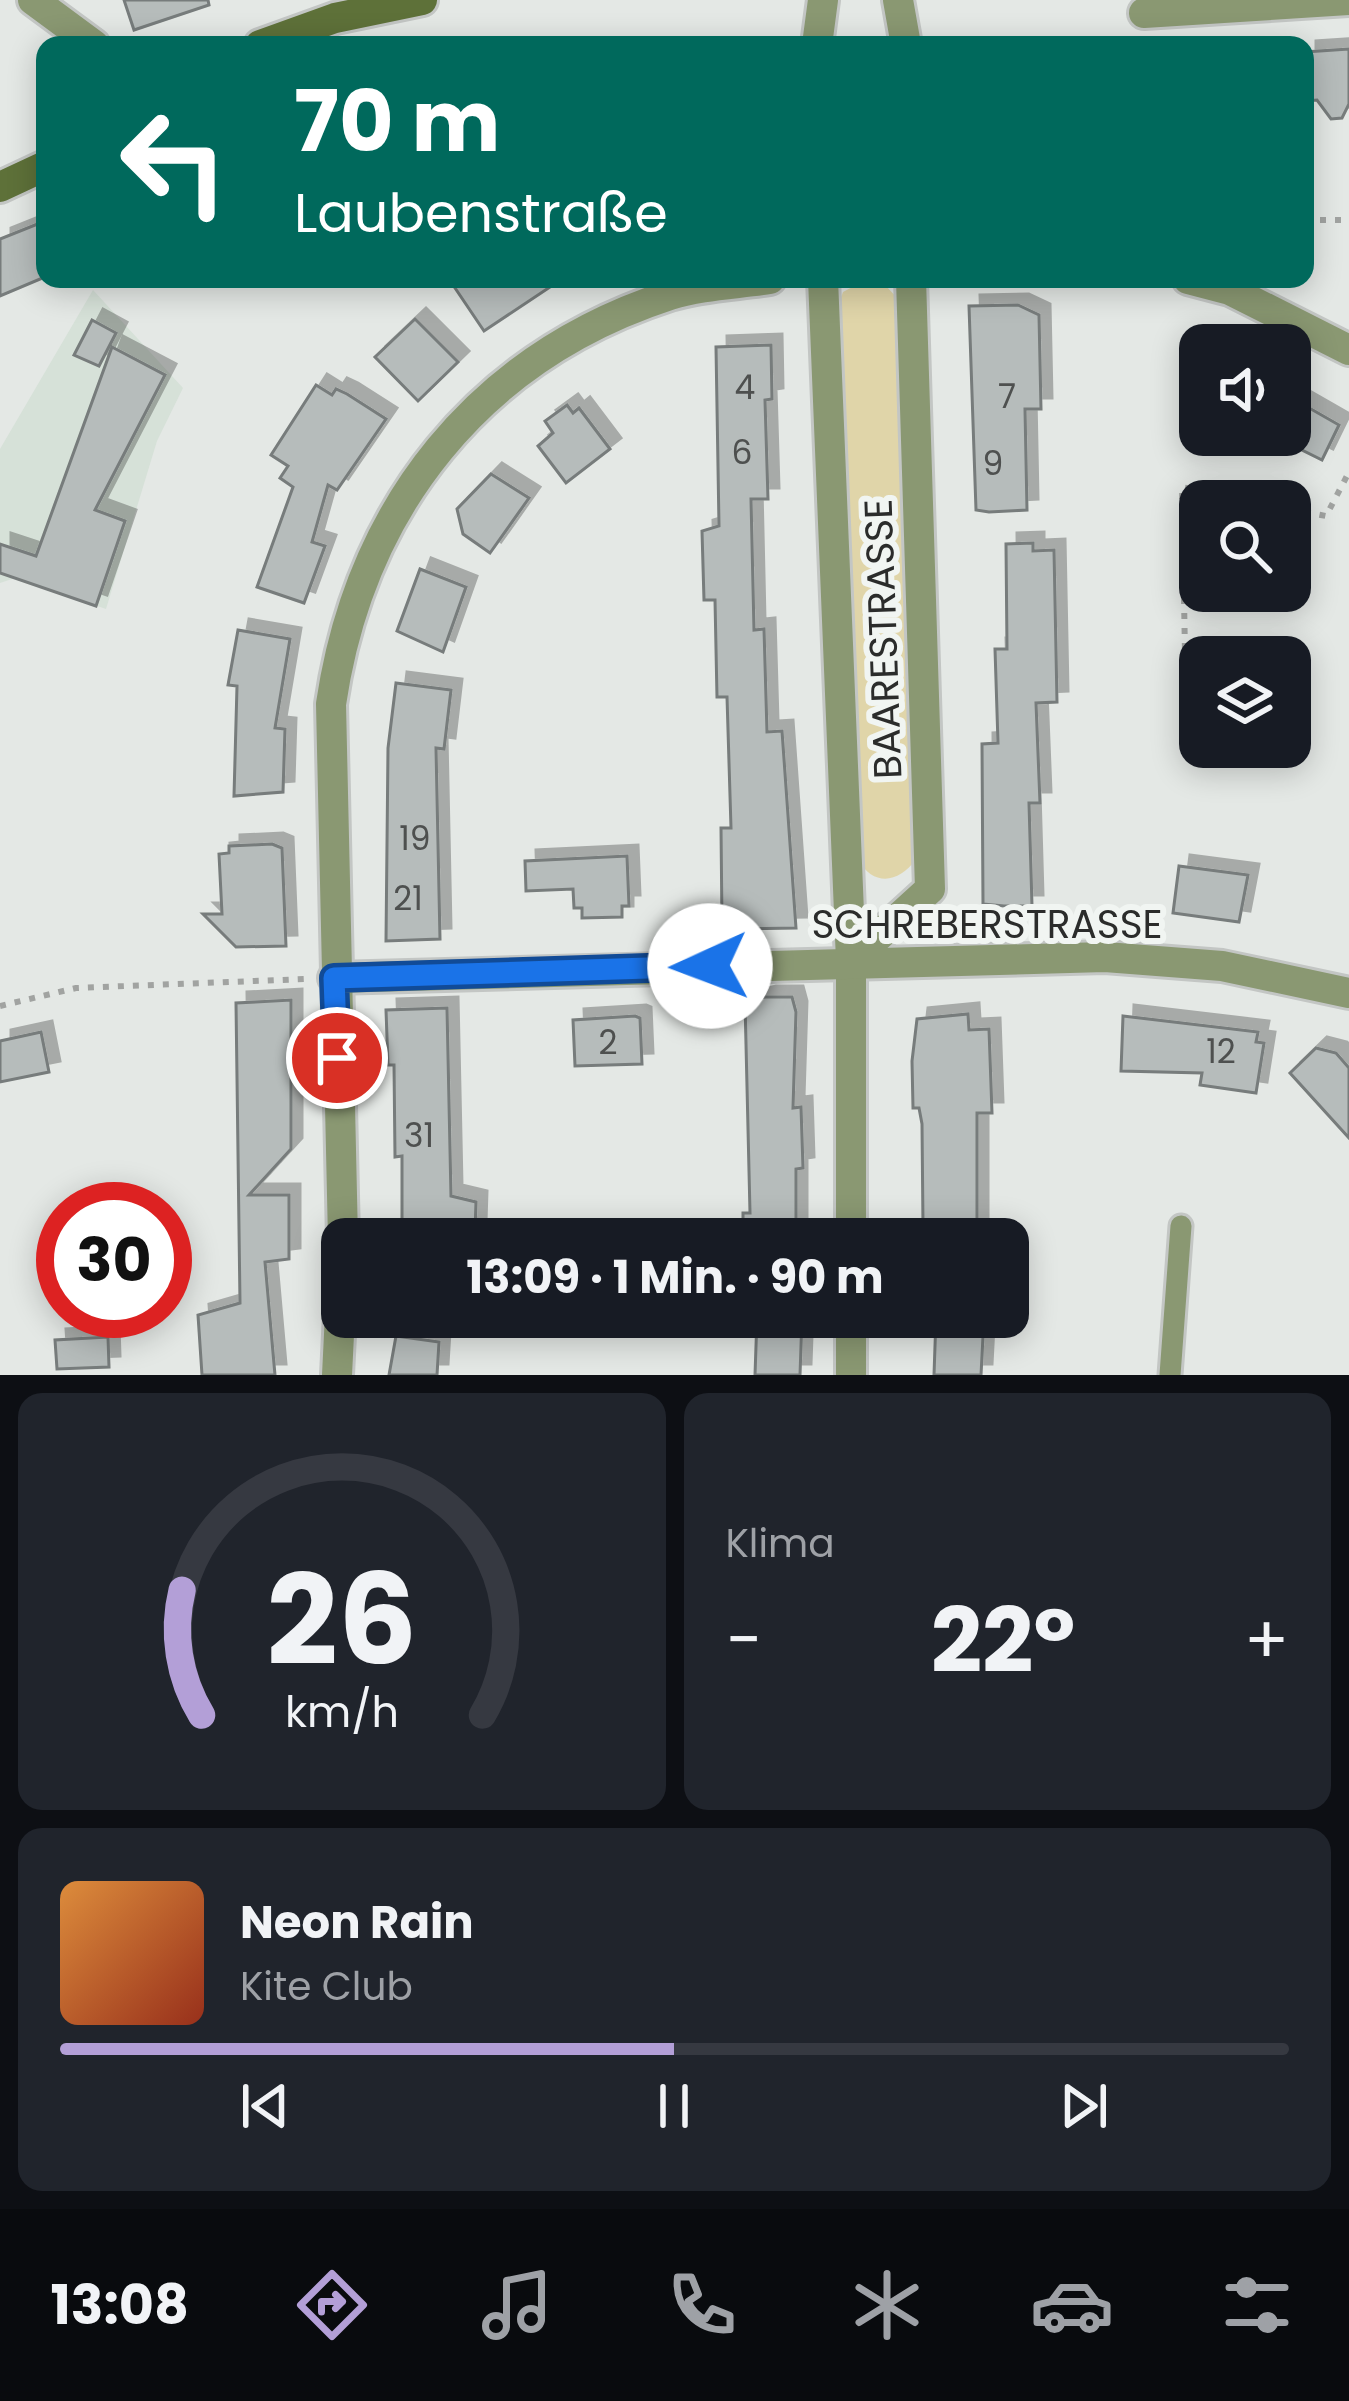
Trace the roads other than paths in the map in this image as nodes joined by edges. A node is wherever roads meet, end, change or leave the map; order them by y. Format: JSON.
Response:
{"nodes":[{"id":1,"x":33,"y":0,"type":"edge"},
{"id":2,"x":422,"y":0,"type":"edge"},
{"id":3,"x":823,"y":0,"type":"edge"},
{"id":4,"x":898,"y":0,"type":"edge"},
{"id":5,"x":1349,"y":0,"type":"edge"},
{"id":6,"x":1144,"y":6,"type":"edge"},
{"id":7,"x":82,"y":36,"type":"edge"},
{"id":8,"x":285,"y":36,"type":"edge"},
{"id":9,"x":818,"y":36,"type":"edge"},
{"id":10,"x":904,"y":36,"type":"edge"},
{"id":11,"x":1145,"y":36,"type":"edge"},
{"id":12,"x":36,"y":170,"type":"edge"},
{"id":13,"x":0,"y":187,"type":"edge"},
{"id":14,"x":710,"y":288,"type":"edge"},
{"id":15,"x":824,"y":288,"type":"edge"},
{"id":16,"x":911,"y":288,"type":"edge"},
{"id":17,"x":1222,"y":288,"type":"edge"},
{"id":18,"x":1349,"y":350,"type":"edge"},
{"id":19,"x":851,"y":962,"type":"junction"},
{"id":20,"x":334,"y":978,"type":"junction"},
{"id":21,"x":1349,"y":993,"type":"edge"},
{"id":22,"x":342,"y":1218,"type":"edge"},
{"id":23,"x":851,"y":1218,"type":"edge"},
{"id":24,"x":1180,"y":1226,"type":"dead end"},
{"id":25,"x":339,"y":1338,"type":"edge"},
{"id":26,"x":851,"y":1338,"type":"edge"},
{"id":27,"x":337,"y":1375,"type":"edge"},
{"id":28,"x":851,"y":1375,"type":"edge"},
{"id":29,"x":1170,"y":1375,"type":"edge"}],
"edges":[{"from":1,"to":7,"type":"street"},
{"from":2,"to":8,"type":"main road"},
{"from":3,"to":9,"type":"street"},
{"from":4,"to":10,"type":"street"},
{"from":5,"to":6,"type":"street"},
{"from":6,"to":11,"type":"street"},
{"from":12,"to":13,"type":"main road"},
{"from":14,"to":20,"type":"street"},
{"from":15,"to":19,"type":"street","name":"BAARESTRASSE"},
{"from":16,"to":19,"type":"street","name":"BAARESTRASSE"},
{"from":17,"to":18,"type":"street"},
{"from":19,"to":20,"type":"street","name":"SCHREBERSTRASSE"},
{"from":19,"to":21,"type":"street","name":"SCHREBERSTRASSE"},
{"from":19,"to":23,"type":"street","name":"BAARESTRASSE"},
{"from":20,"to":22,"type":"street"},
{"from":24,"to":29,"type":"lane"},
{"from":25,"to":27,"type":"street"},
{"from":26,"to":28,"type":"street"}]}
